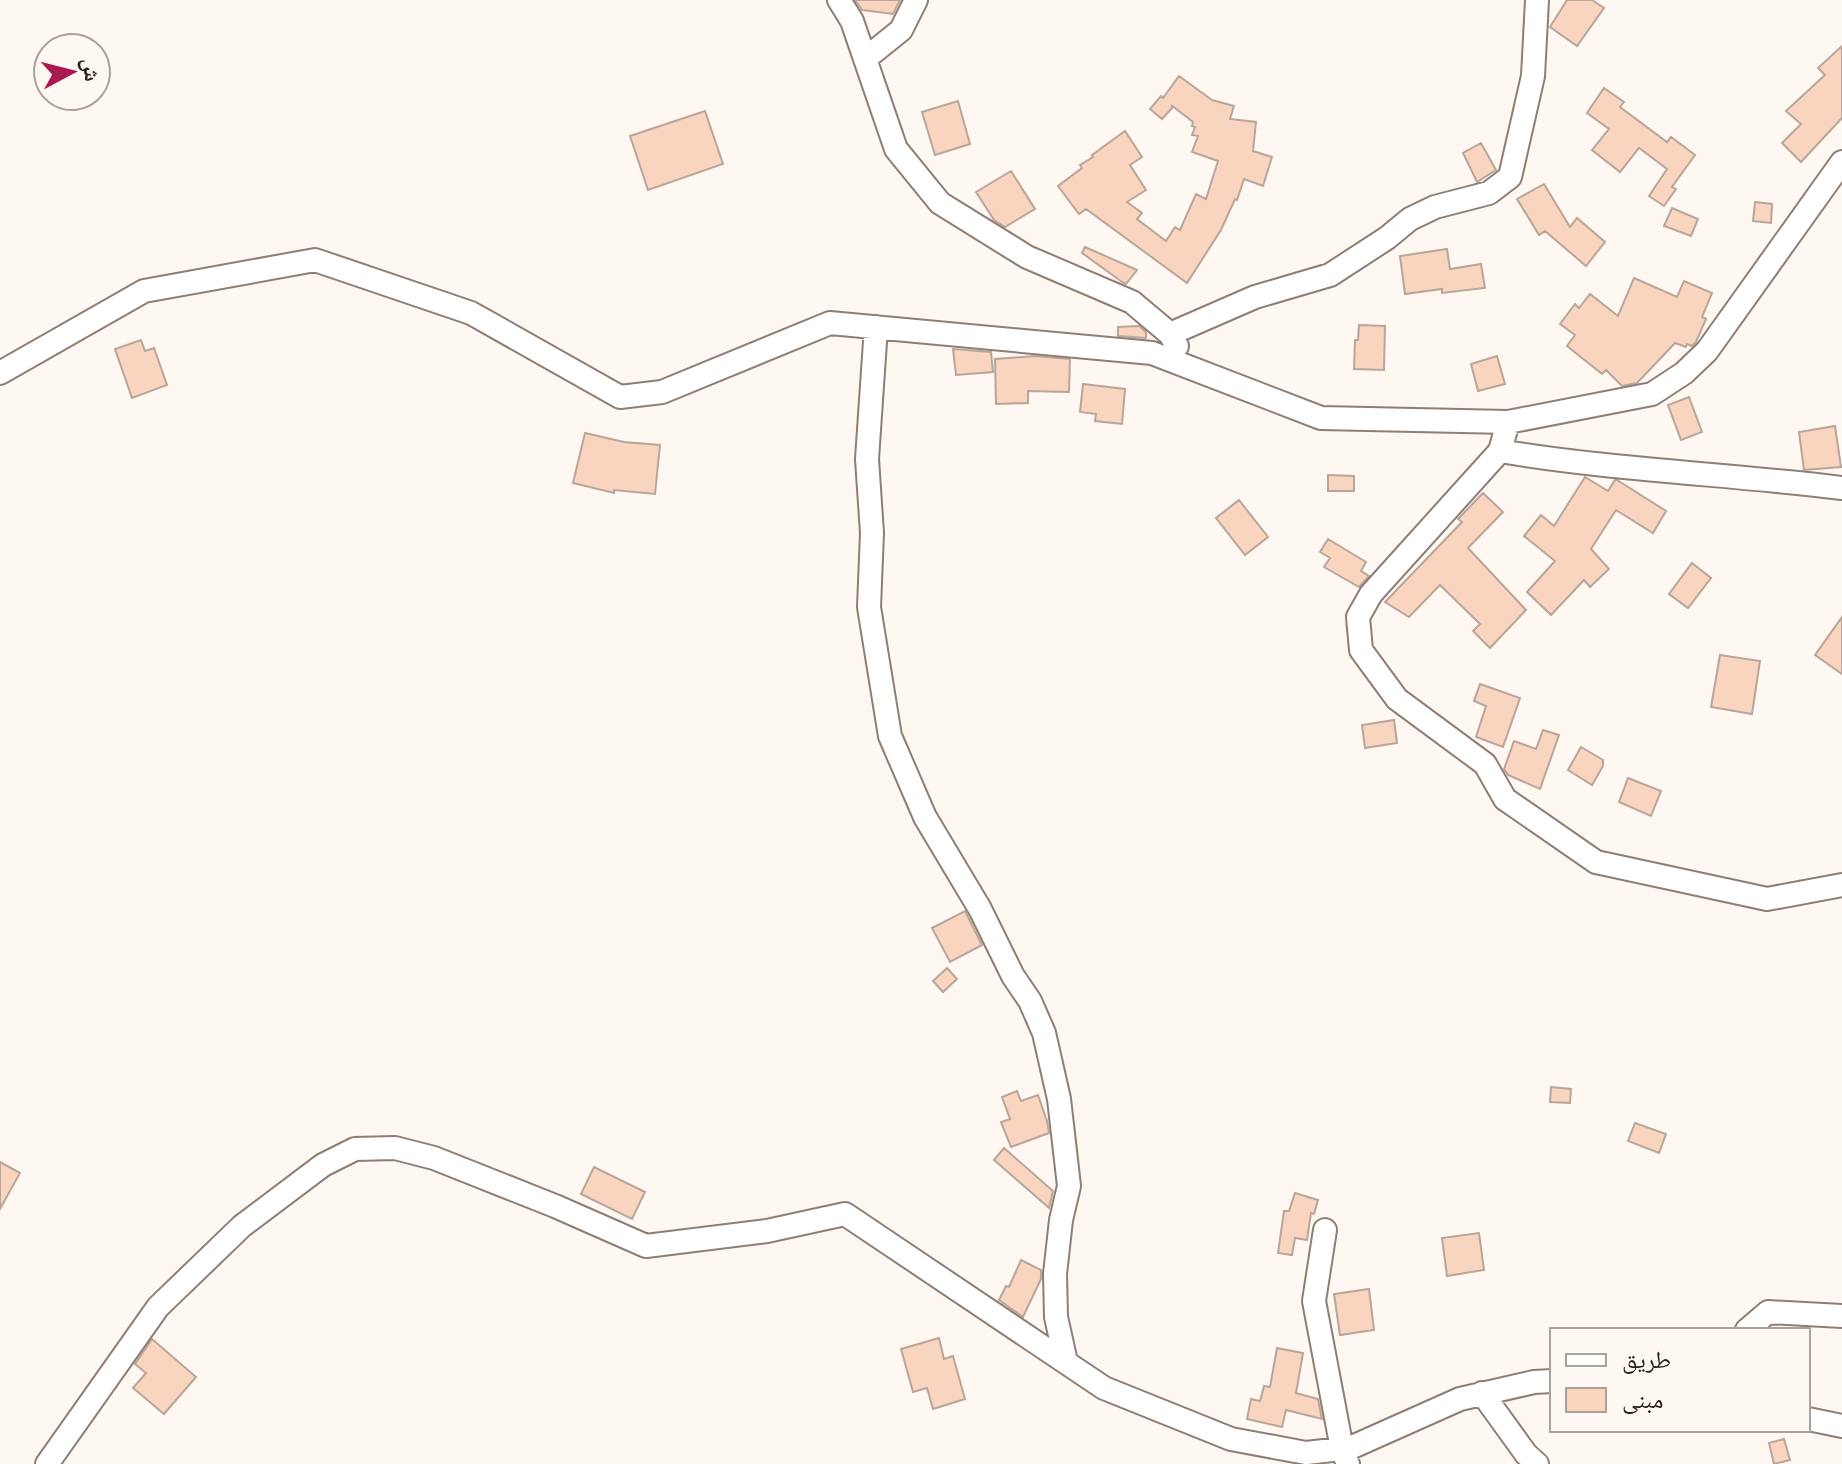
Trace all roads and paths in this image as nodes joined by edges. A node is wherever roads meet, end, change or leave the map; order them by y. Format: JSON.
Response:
{"nodes":[{"id":1,"x":839,"y":0,"type":"edge"},
{"id":2,"x":916,"y":0,"type":"edge"},
{"id":3,"x":1537,"y":0,"type":"edge"},
{"id":4,"x":865,"y":59,"type":"junction"},
{"id":5,"x":1842,"y":162,"type":"edge"},
{"id":6,"x":876,"y":327,"type":"junction"},
{"id":7,"x":1170,"y":334,"type":"junction"},
{"id":8,"x":1190,"y":367,"type":"junction"},
{"id":9,"x":0,"y":373,"type":"edge"},
{"id":10,"x":1508,"y":422,"type":"junction"},
{"id":11,"x":1500,"y":451,"type":"junction"},
{"id":12,"x":1842,"y":488,"type":"edge"},
{"id":13,"x":1842,"y":885,"type":"edge"},
{"id":14,"x":1325,"y":1230,"type":"dead end"},
{"id":15,"x":1842,"y":1316,"type":"edge"},
{"id":16,"x":1749,"y":1328,"type":"edge"},
{"id":17,"x":1066,"y":1362,"type":"junction"},
{"id":18,"x":1550,"y":1381,"type":"edge"},
{"id":19,"x":1482,"y":1393,"type":"junction"},
{"id":20,"x":1810,"y":1419,"type":"edge"},
{"id":21,"x":1842,"y":1426,"type":"edge"},
{"id":22,"x":1345,"y":1456,"type":"edge"},
{"id":23,"x":47,"y":1464,"type":"edge"},
{"id":24,"x":1537,"y":1464,"type":"edge"}],
"edges":[{"from":1,"to":4,"type":"street"},
{"from":2,"to":4,"type":"street"},
{"from":3,"to":7,"type":"street"},
{"from":4,"to":7,"type":"street"},
{"from":5,"to":10,"type":"street"},
{"from":6,"to":8,"type":"street"},
{"from":6,"to":9,"type":"street"},
{"from":6,"to":17,"type":"street"},
{"from":7,"to":8,"type":"street"},
{"from":8,"to":10,"type":"street"},
{"from":10,"to":11,"type":"street"},
{"from":11,"to":12,"type":"street"},
{"from":11,"to":13,"type":"street"},
{"from":14,"to":22,"type":"street"},
{"from":15,"to":16,"type":"street"},
{"from":17,"to":22,"type":"street"},
{"from":17,"to":23,"type":"street"},
{"from":18,"to":19,"type":"street"},
{"from":19,"to":22,"type":"street"},
{"from":19,"to":24,"type":"street"},
{"from":20,"to":21,"type":"street"}]}
